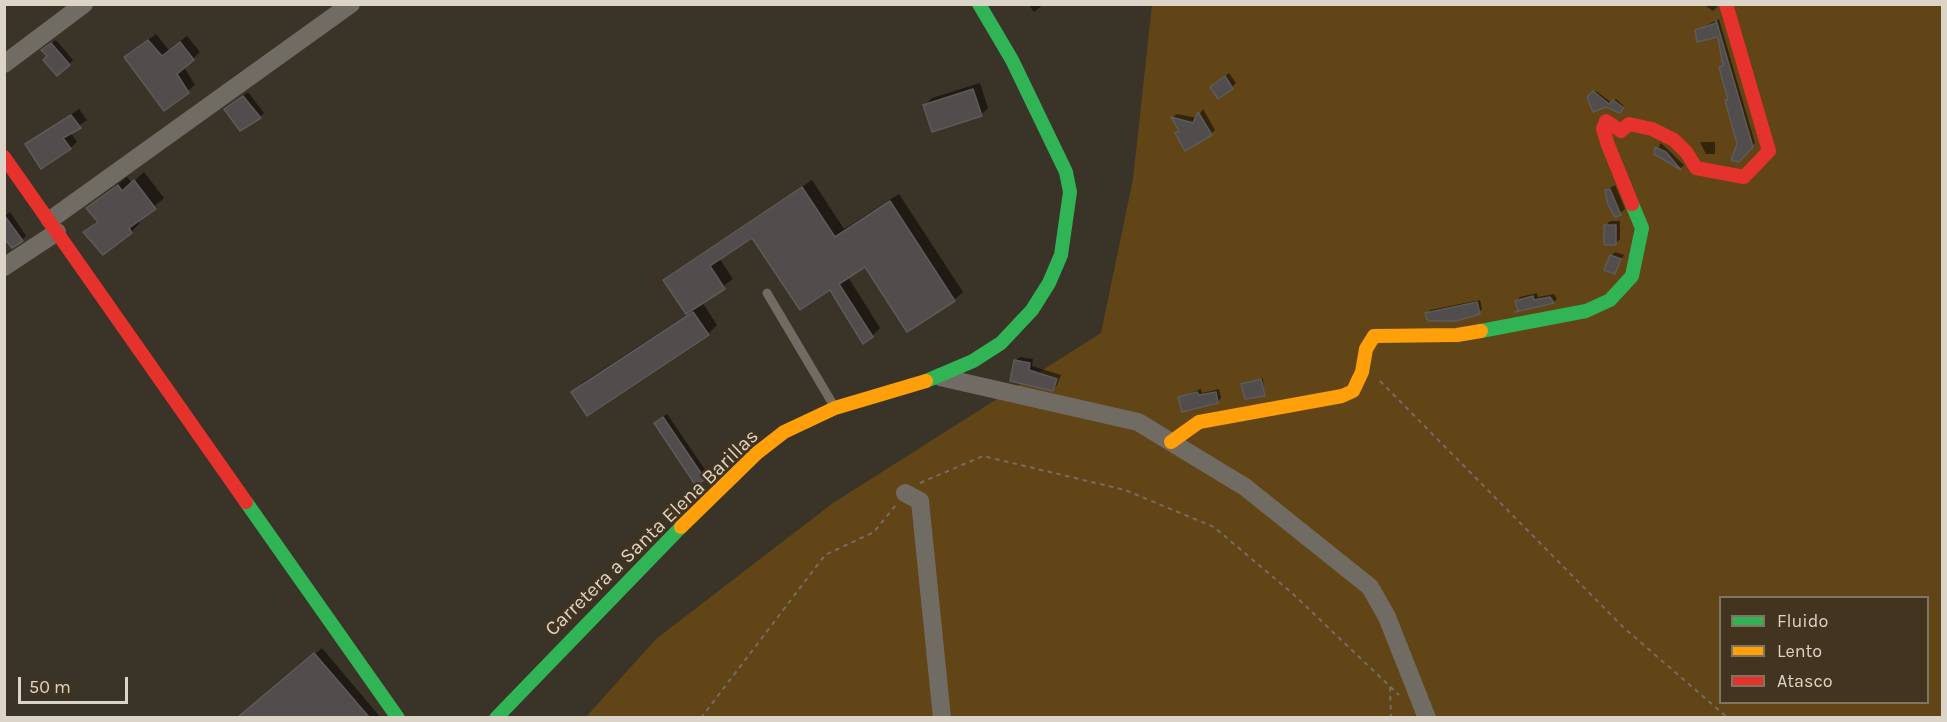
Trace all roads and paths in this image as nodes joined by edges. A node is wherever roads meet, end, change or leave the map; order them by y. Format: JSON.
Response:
{"nodes":[{"id":1,"x":84,"y":4,"type":"edge"},
{"id":2,"x":351,"y":4,"type":"edge"},
{"id":3,"x":979,"y":4,"type":"edge"},
{"id":4,"x":1726,"y":4,"type":"edge"},
{"id":5,"x":4,"y":64,"type":"edge"},
{"id":6,"x":4,"y":157,"type":"edge"},
{"id":7,"x":54,"y":226,"type":"junction"},
{"id":8,"x":4,"y":267,"type":"edge"},
{"id":9,"x":767,"y":293,"type":"dead end"},
{"id":10,"x":1378,"y":374,"type":"dead end"},
{"id":11,"x":940,"y":377,"type":"junction"},
{"id":12,"x":835,"y":408,"type":"junction"},
{"id":13,"x":1171,"y":442,"type":"junction"},
{"id":14,"x":905,"y":492,"type":"junction"},
{"id":15,"x":1390,"y":687,"type":"junction"},
{"id":16,"x":1406,"y":702,"type":"dead end"},
{"id":17,"x":398,"y":717,"type":"edge"},
{"id":18,"x":496,"y":717,"type":"edge"},
{"id":19,"x":701,"y":717,"type":"edge"},
{"id":20,"x":942,"y":717,"type":"edge"},
{"id":21,"x":1391,"y":717,"type":"edge"},
{"id":22,"x":1427,"y":717,"type":"edge"},
{"id":23,"x":1728,"y":717,"type":"edge"}],
"edges":[{"from":1,"to":5,"type":"street"},
{"from":2,"to":7,"type":"street"},
{"from":3,"to":11,"type":"street","name":"Carretera a Santa Elena Barillas"},
{"from":4,"to":13,"type":"street"},
{"from":6,"to":7,"type":"street"},
{"from":7,"to":8,"type":"street"},
{"from":7,"to":17,"type":"street"},
{"from":9,"to":12,"type":"lane"},
{"from":10,"to":23,"type":"path"},
{"from":11,"to":12,"type":"street","name":"Carretera a Santa Elena Barillas"},
{"from":11,"to":13,"type":"street"},
{"from":12,"to":18,"type":"street","name":"Carretera a Santa Elena Barillas"},
{"from":13,"to":22,"type":"street"},
{"from":14,"to":15,"type":"path"},
{"from":14,"to":19,"type":"path"},
{"from":14,"to":20,"type":"street"},
{"from":15,"to":16,"type":"path"},
{"from":15,"to":21,"type":"path"}]}
